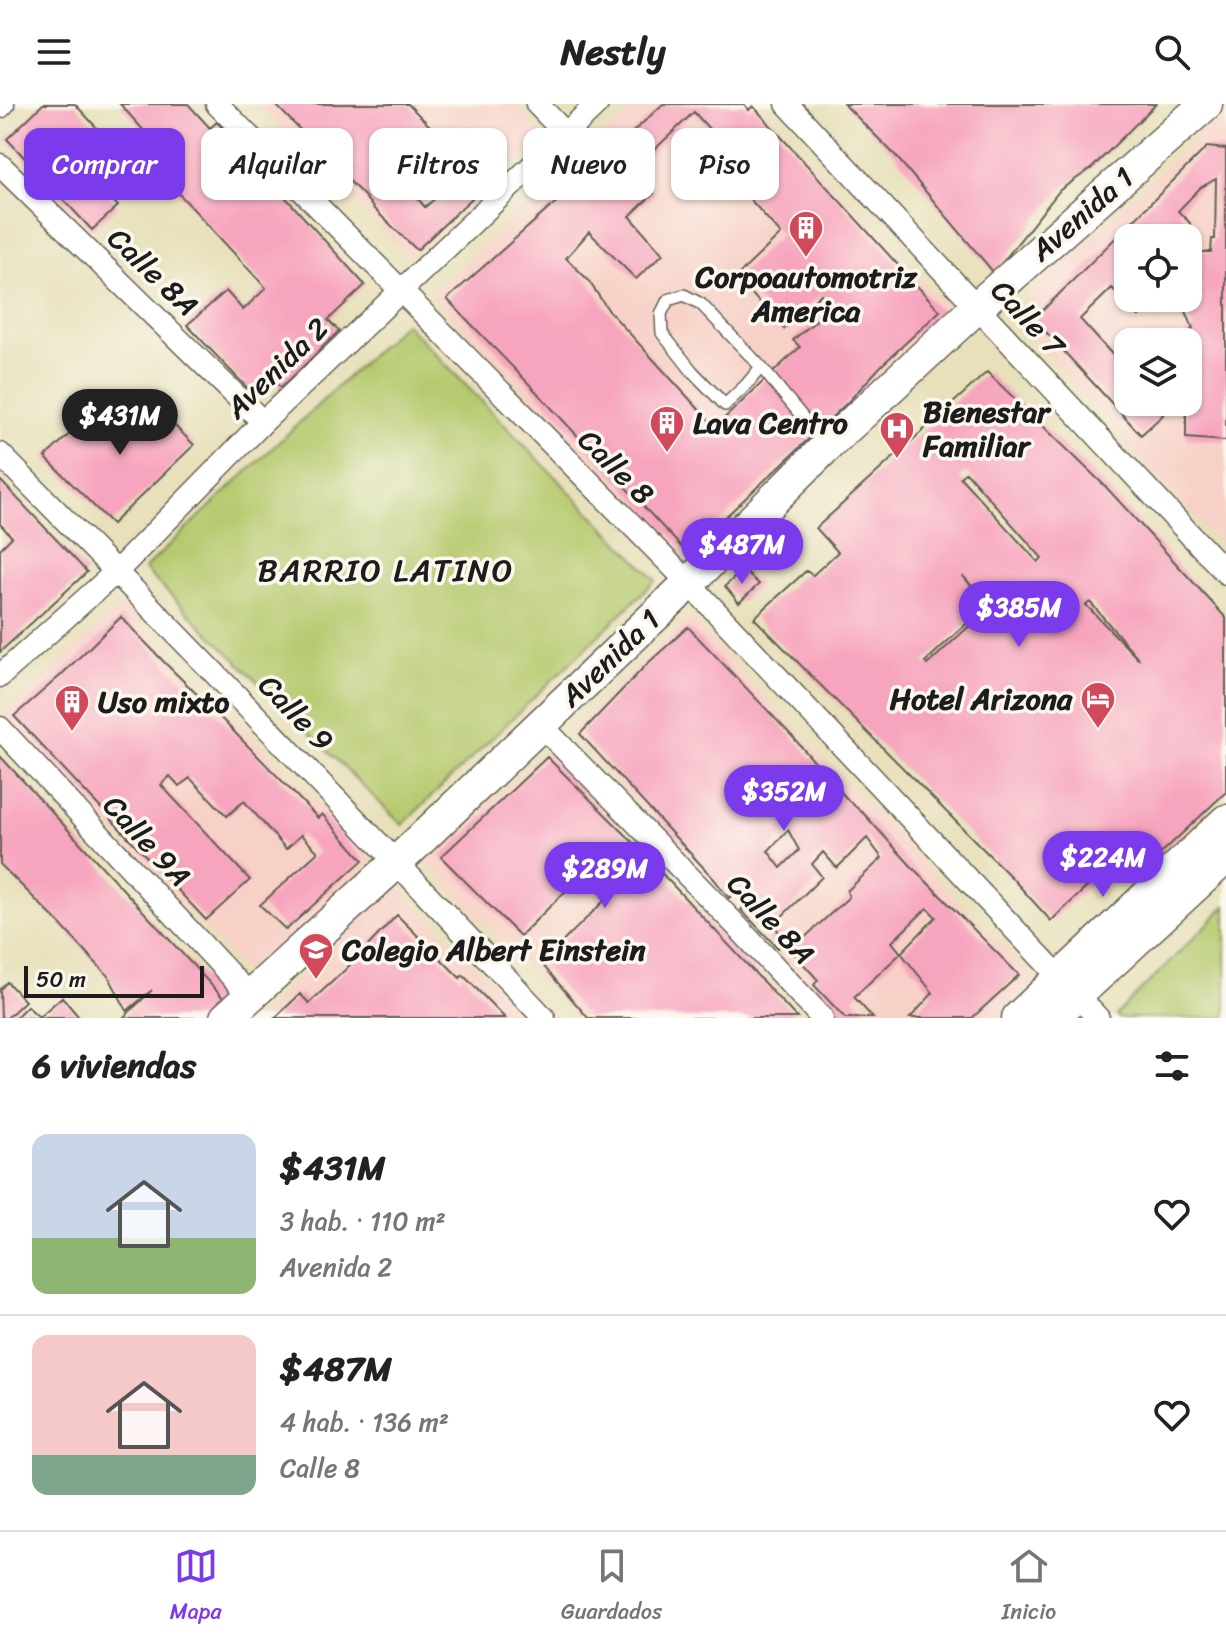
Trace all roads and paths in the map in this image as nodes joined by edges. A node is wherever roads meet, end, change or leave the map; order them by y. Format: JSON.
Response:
{"nodes":[{"id":1,"x":217,"y":104,"type":"edge"},
{"id":2,"x":537,"y":104,"type":"edge"},
{"id":3,"x":597,"y":104,"type":"edge"},
{"id":4,"x":787,"y":104,"type":"edge"},
{"id":5,"x":1206,"y":104,"type":"edge"},
{"id":6,"x":560,"y":128,"type":"edge"},
{"id":7,"x":572,"y":128,"type":"edge"},
{"id":8,"x":0,"y":165,"type":"edge"},
{"id":9,"x":523,"y":175,"type":"edge"},
{"id":10,"x":401,"y":291,"type":"junction"},
{"id":11,"x":977,"y":307,"type":"junction"},
{"id":12,"x":761,"y":367,"type":"junction"},
{"id":13,"x":263,"y":422,"type":"junction"},
{"id":14,"x":827,"y":446,"type":"junction"},
{"id":15,"x":0,"y":454,"type":"edge"},
{"id":16,"x":117,"y":571,"type":"junction"},
{"id":17,"x":1226,"y":573,"type":"edge"},
{"id":18,"x":689,"y":583,"type":"junction"},
{"id":19,"x":0,"y":676,"type":"edge"},
{"id":20,"x":541,"y":725,"type":"junction"},
{"id":21,"x":0,"y":728,"type":"edge"},
{"id":22,"x":1226,"y":821,"type":"edge"},
{"id":23,"x":1226,"y":857,"type":"edge"},
{"id":24,"x":397,"y":862,"type":"junction"},
{"id":25,"x":1068,"y":986,"type":"junction"},
{"id":26,"x":250,"y":996,"type":"junction"},
{"id":27,"x":226,"y":1018,"type":"edge"},
{"id":28,"x":544,"y":1018,"type":"edge"},
{"id":29,"x":822,"y":1018,"type":"edge"},
{"id":30,"x":1018,"y":1018,"type":"edge"},
{"id":31,"x":1052,"y":1018,"type":"edge"},
{"id":32,"x":1098,"y":1018,"type":"edge"}],
"edges":[{"from":1,"to":10,"type":"street","name":"Calle 8"},
{"from":2,"to":6,"type":"street"},
{"from":3,"to":7,"type":"street","name":"Avenida 2"},
{"from":4,"to":11,"type":"street","name":"Calle 7"},
{"from":5,"to":11,"type":"street","name":"Avenida 1"},
{"from":8,"to":13,"type":"street","name":"Calle 8A"},
{"from":9,"to":10,"type":"street","name":"Avenida 2"},
{"from":10,"to":13,"type":"street","name":"Avenida 2"},
{"from":10,"to":18,"type":"street","name":"Calle 8"},
{"from":11,"to":14,"type":"street","name":"Avenida 1"},
{"from":11,"to":17,"type":"street","name":"Calle 7"},
{"from":12,"to":12,"type":"lane"},
{"from":12,"to":14,"type":"lane"},
{"from":13,"to":16,"type":"street","name":"Avenida 2"},
{"from":14,"to":18,"type":"street","name":"Avenida 1"},
{"from":15,"to":16,"type":"street","name":"Calle 9"},
{"from":16,"to":19,"type":"street","name":"Avenida 2"},
{"from":16,"to":24,"type":"street","name":"Calle 9"},
{"from":18,"to":20,"type":"street","name":"Avenida 1"},
{"from":18,"to":25,"type":"street","name":"Calle 8"},
{"from":20,"to":24,"type":"street","name":"Avenida 1"},
{"from":20,"to":29,"type":"street","name":"Calle 8A"},
{"from":21,"to":26,"type":"street","name":"Calle 9A"},
{"from":22,"to":25,"type":"street"},
{"from":23,"to":25,"type":"street"},
{"from":24,"to":26,"type":"street","name":"Avenida 1"},
{"from":24,"to":28,"type":"street","name":"Calle 9"},
{"from":25,"to":30,"type":"street"},
{"from":25,"to":31,"type":"street"},
{"from":25,"to":32,"type":"street","name":"Calle 8"},
{"from":26,"to":27,"type":"street","name":"Avenida 1"}]}
